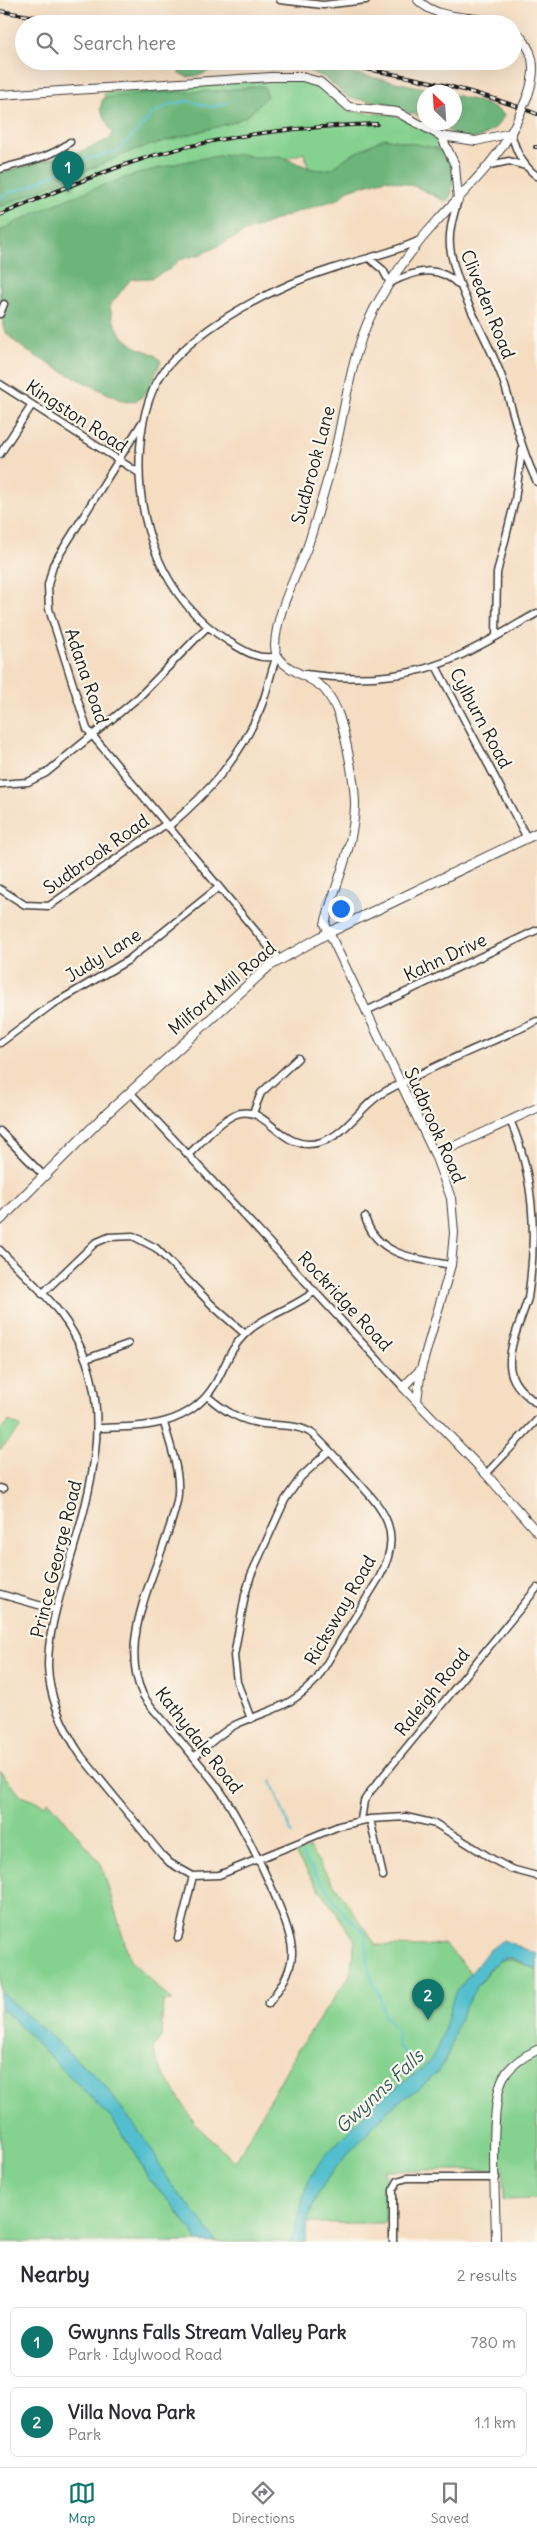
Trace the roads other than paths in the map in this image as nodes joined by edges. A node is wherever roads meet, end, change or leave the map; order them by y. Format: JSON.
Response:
{"nodes":[{"id":1,"x":280,"y":0,"type":"edge"},
{"id":2,"x":366,"y":0,"type":"edge"},
{"id":3,"x":418,"y":0,"type":"edge"},
{"id":4,"x":460,"y":15,"type":"edge"},
{"id":5,"x":522,"y":38,"type":"edge"},
{"id":6,"x":535,"y":84,"type":"edge"},
{"id":7,"x":0,"y":95,"type":"edge"},
{"id":8,"x":511,"y":133,"type":"junction"},
{"id":9,"x":441,"y":136,"type":"junction"},
{"id":10,"x":70,"y":142,"type":"dead end"},
{"id":11,"x":490,"y":165,"type":"junction"},
{"id":12,"x":525,"y":166,"type":"junction"},
{"id":13,"x":0,"y":169,"type":"edge"},
{"id":14,"x":537,"y":176,"type":"edge"},
{"id":15,"x":458,"y":200,"type":"junction"},
{"id":16,"x":421,"y":239,"type":"junction"},
{"id":17,"x":370,"y":259,"type":"junction"},
{"id":18,"x":390,"y":283,"type":"junction"},
{"id":19,"x":463,"y":289,"type":"junction"},
{"id":20,"x":4,"y":304,"type":"dead end"},
{"id":21,"x":0,"y":314,"type":"edge"},
{"id":22,"x":0,"y":384,"type":"edge"},
{"id":23,"x":32,"y":405,"type":"junction"},
{"id":24,"x":143,"y":421,"type":"junction"},
{"id":25,"x":522,"y":450,"type":"junction"},
{"id":26,"x":0,"y":454,"type":"edge"},
{"id":27,"x":119,"y":461,"type":"junction"},
{"id":28,"x":139,"y":473,"type":"junction"},
{"id":29,"x":537,"y":482,"type":"edge"},
{"id":30,"x":537,"y":614,"type":"edge"},
{"id":31,"x":207,"y":627,"type":"junction"},
{"id":32,"x":496,"y":636,"type":"junction"},
{"id":33,"x":277,"y":656,"type":"junction"},
{"id":34,"x":436,"y":666,"type":"junction"},
{"id":35,"x":305,"y":674,"type":"junction"},
{"id":36,"x":334,"y":678,"type":"junction"},
{"id":37,"x":327,"y":693,"type":"junction"},
{"id":38,"x":91,"y":736,"type":"junction"},
{"id":39,"x":0,"y":784,"type":"edge"},
{"id":40,"x":167,"y":826,"type":"junction"},
{"id":41,"x":537,"y":833,"type":"edge"},
{"id":42,"x":527,"y":838,"type":"junction"},
{"id":43,"x":219,"y":887,"type":"junction"},
{"id":44,"x":0,"y":889,"type":"edge"},
{"id":45,"x":537,"y":930,"type":"edge"},
{"id":46,"x":328,"y":932,"type":"junction"},
{"id":47,"x":279,"y":959,"type":"junction"},
{"id":48,"x":366,"y":1011,"type":"junction"},
{"id":49,"x":537,"y":1021,"type":"edge"},
{"id":50,"x":0,"y":1043,"type":"edge"},
{"id":51,"x":298,"y":1058,"type":"dead end"},
{"id":52,"x":401,"y":1084,"type":"junction"},
{"id":53,"x":130,"y":1092,"type":"junction"},
{"id":54,"x":537,"y":1108,"type":"edge"},
{"id":55,"x":254,"y":1113,"type":"junction"},
{"id":56,"x":510,"y":1120,"type":"junction"},
{"id":57,"x":0,"y":1131,"type":"edge"},
{"id":58,"x":188,"y":1155,"type":"junction"},
{"id":59,"x":435,"y":1155,"type":"junction"},
{"id":60,"x":44,"y":1176,"type":"junction"},
{"id":61,"x":536,"y":1195,"type":"edge"},
{"id":62,"x":365,"y":1217,"type":"dead end"},
{"id":63,"x":0,"y":1220,"type":"edge"},
{"id":64,"x":0,"y":1250,"type":"edge"},
{"id":65,"x":451,"y":1265,"type":"junction"},
{"id":66,"x":315,"y":1291,"type":"junction"},
{"id":67,"x":42,"y":1294,"type":"junction"},
{"id":68,"x":245,"y":1334,"type":"junction"},
{"id":69,"x":128,"y":1344,"type":"dead end"},
{"id":70,"x":86,"y":1360,"type":"junction"},
{"id":71,"x":421,"y":1370,"type":"junction"},
{"id":72,"x":404,"y":1387,"type":"junction"},
{"id":73,"x":206,"y":1396,"type":"junction"},
{"id":74,"x":417,"y":1401,"type":"junction"},
{"id":75,"x":537,"y":1404,"type":"edge"},
{"id":76,"x":537,"y":1420,"type":"edge"},
{"id":77,"x":164,"y":1423,"type":"junction"},
{"id":78,"x":97,"y":1428,"type":"junction"},
{"id":79,"x":329,"y":1451,"type":"junction"},
{"id":80,"x":486,"y":1474,"type":"junction"},
{"id":81,"x":537,"y":1532,"type":"edge"},
{"id":82,"x":537,"y":1588,"type":"edge"},
{"id":83,"x":0,"y":1594,"type":"edge"},
{"id":84,"x":56,"y":1610,"type":"junction"},
{"id":85,"x":251,"y":1719,"type":"junction"},
{"id":86,"x":194,"y":1757,"type":"junction"},
{"id":87,"x":370,"y":1819,"type":"junction"},
{"id":88,"x":361,"y":1820,"type":"junction"},
{"id":89,"x":258,"y":1860,"type":"junction"},
{"id":90,"x":536,"y":1874,"type":"edge"},
{"id":91,"x":193,"y":1876,"type":"junction"},
{"id":92,"x":383,"y":1876,"type":"dead end"},
{"id":93,"x":178,"y":1938,"type":"dead end"},
{"id":94,"x":268,"y":2004,"type":"dead end"},
{"id":95,"x":537,"y":2050,"type":"edge"},
{"id":96,"x":496,"y":2178,"type":"junction"},
{"id":97,"x":393,"y":2242,"type":"edge"},
{"id":98,"x":497,"y":2242,"type":"edge"}],
"edges":[{"from":1,"to":2,"type":"street"},
{"from":3,"to":4,"type":"street"},
{"from":5,"to":6,"type":"street","name":"Sudbrook Lane"},
{"from":6,"to":8,"type":"street","name":"Sudbrook Lane","bridge":true},
{"from":7,"to":9,"type":"street"},
{"from":8,"to":9,"type":"street"},
{"from":8,"to":11,"type":"street","name":"Sudbrook Lane"},
{"from":8,"to":12,"type":"street"},
{"from":9,"to":15,"type":"street","name":"Cliveden Road"},
{"from":10,"to":13,"type":"street"},
{"from":11,"to":12,"type":"street"},
{"from":11,"to":15,"type":"street","name":"Sudbrook Lane"},
{"from":12,"to":14,"type":"street"},
{"from":15,"to":16,"type":"street","name":"Sudbrook Lane"},
{"from":15,"to":19,"type":"street","name":"Cliveden Road"},
{"from":16,"to":17,"type":"street"},
{"from":16,"to":18,"type":"street","name":"Sudbrook Lane"},
{"from":17,"to":18,"type":"street"},
{"from":17,"to":24,"type":"street"},
{"from":18,"to":19,"type":"street"},
{"from":18,"to":33,"type":"street","name":"Sudbrook Lane"},
{"from":19,"to":25,"type":"street","name":"Cliveden Road"},
{"from":20,"to":21,"type":"street"},
{"from":22,"to":23,"type":"street","name":"Kingston Road"},
{"from":23,"to":26,"type":"street"},
{"from":23,"to":27,"type":"street","name":"Kingston Road"},
{"from":24,"to":27,"type":"street","name":"Adana Road"},
{"from":24,"to":28,"type":"street"},
{"from":25,"to":29,"type":"street","name":"Cliveden Road"},
{"from":25,"to":32,"type":"street"},
{"from":27,"to":28,"type":"street","name":"Kingston Road"},
{"from":27,"to":38,"type":"street","name":"Adana Road"},
{"from":28,"to":31,"type":"street"},
{"from":30,"to":32,"type":"street"},
{"from":31,"to":33,"type":"street"},
{"from":31,"to":38,"type":"street"},
{"from":32,"to":34,"type":"street"},
{"from":33,"to":35,"type":"street"},
{"from":33,"to":40,"type":"street","name":"Sudbrook Road"},
{"from":34,"to":36,"type":"street"},
{"from":34,"to":42,"type":"street","name":"Cylburn Road"},
{"from":35,"to":36,"type":"street"},
{"from":35,"to":37,"type":"street"},
{"from":36,"to":37,"type":"street"},
{"from":37,"to":46,"type":"street"},
{"from":38,"to":39,"type":"street"},
{"from":38,"to":40,"type":"street","name":"Adana Road"},
{"from":40,"to":43,"type":"street","name":"Adana Road"},
{"from":40,"to":44,"type":"street","name":"Sudbrook Road"},
{"from":41,"to":42,"type":"main road","name":"Milford Mill Road"},
{"from":42,"to":46,"type":"main road","name":"Milford Mill Road"},
{"from":43,"to":47,"type":"street","name":"Adana Road"},
{"from":43,"to":50,"type":"street","name":"Judy Lane"},
{"from":45,"to":48,"type":"street","name":"Kahn Drive"},
{"from":46,"to":47,"type":"main road","name":"Milford Mill Road"},
{"from":46,"to":48,"type":"street","name":"Sudbrook Road"},
{"from":47,"to":53,"type":"main road","name":"Milford Mill Road"},
{"from":48,"to":52,"type":"street","name":"Sudbrook Road"},
{"from":49,"to":52,"type":"street"},
{"from":51,"to":55,"type":"street"},
{"from":52,"to":55,"type":"street"},
{"from":52,"to":59,"type":"street","name":"Sudbrook Road"},
{"from":53,"to":58,"type":"street","name":"Rockridge Road"},
{"from":53,"to":60,"type":"main road","name":"Milford Mill Road"},
{"from":54,"to":56,"type":"street"},
{"from":55,"to":58,"type":"street"},
{"from":56,"to":59,"type":"street"},
{"from":56,"to":61,"type":"street"},
{"from":57,"to":60,"type":"street"},
{"from":58,"to":66,"type":"street","name":"Rockridge Road"},
{"from":59,"to":65,"type":"street","name":"Sudbrook Road"},
{"from":60,"to":63,"type":"main road","name":"Milford Mill Road"},
{"from":61,"to":75,"type":"street"},
{"from":62,"to":65,"type":"street"},
{"from":64,"to":67,"type":"street","name":"Prince George Road"},
{"from":65,"to":71,"type":"street","name":"Sudbrook Road"},
{"from":66,"to":68,"type":"street"},
{"from":66,"to":72,"type":"street","name":"Rockridge Road"},
{"from":67,"to":68,"type":"street"},
{"from":67,"to":70,"type":"street","name":"Prince George Road"},
{"from":68,"to":73,"type":"street"},
{"from":69,"to":70,"type":"street"},
{"from":70,"to":78,"type":"street","name":"Prince George Road"},
{"from":71,"to":72,"type":"street","name":"Sudbrook Road"},
{"from":71,"to":74,"type":"street","name":"Sudbrook Road"},
{"from":72,"to":74,"type":"street","name":"Rockridge Road"},
{"from":73,"to":77,"type":"street"},
{"from":73,"to":79,"type":"street","name":"Ricksway Road"},
{"from":74,"to":80,"type":"street","name":"Rockridge Road"},
{"from":76,"to":80,"type":"street"},
{"from":77,"to":78,"type":"street"},
{"from":77,"to":86,"type":"street","name":"Kathydale Road"},
{"from":78,"to":84,"type":"street","name":"Prince George Road"},
{"from":79,"to":85,"type":"street"},
{"from":79,"to":85,"type":"street","name":"Ricksway Road"},
{"from":80,"to":81,"type":"street","name":"Rockridge Road"},
{"from":82,"to":88,"type":"street","name":"Raleigh Road"},
{"from":83,"to":84,"type":"street"},
{"from":84,"to":91,"type":"street","name":"Prince George Road"},
{"from":85,"to":86,"type":"street","name":"Ricksway Road"},
{"from":86,"to":89,"type":"street","name":"Kathydale Road"},
{"from":87,"to":88,"type":"street"},
{"from":87,"to":90,"type":"street"},
{"from":87,"to":92,"type":"street"},
{"from":88,"to":89,"type":"street"},
{"from":89,"to":91,"type":"street"},
{"from":89,"to":94,"type":"street","name":"Kathydale Road"},
{"from":91,"to":93,"type":"street"},
{"from":95,"to":96,"type":"street"},
{"from":96,"to":97,"type":"street"},
{"from":96,"to":98,"type":"street"}]}
